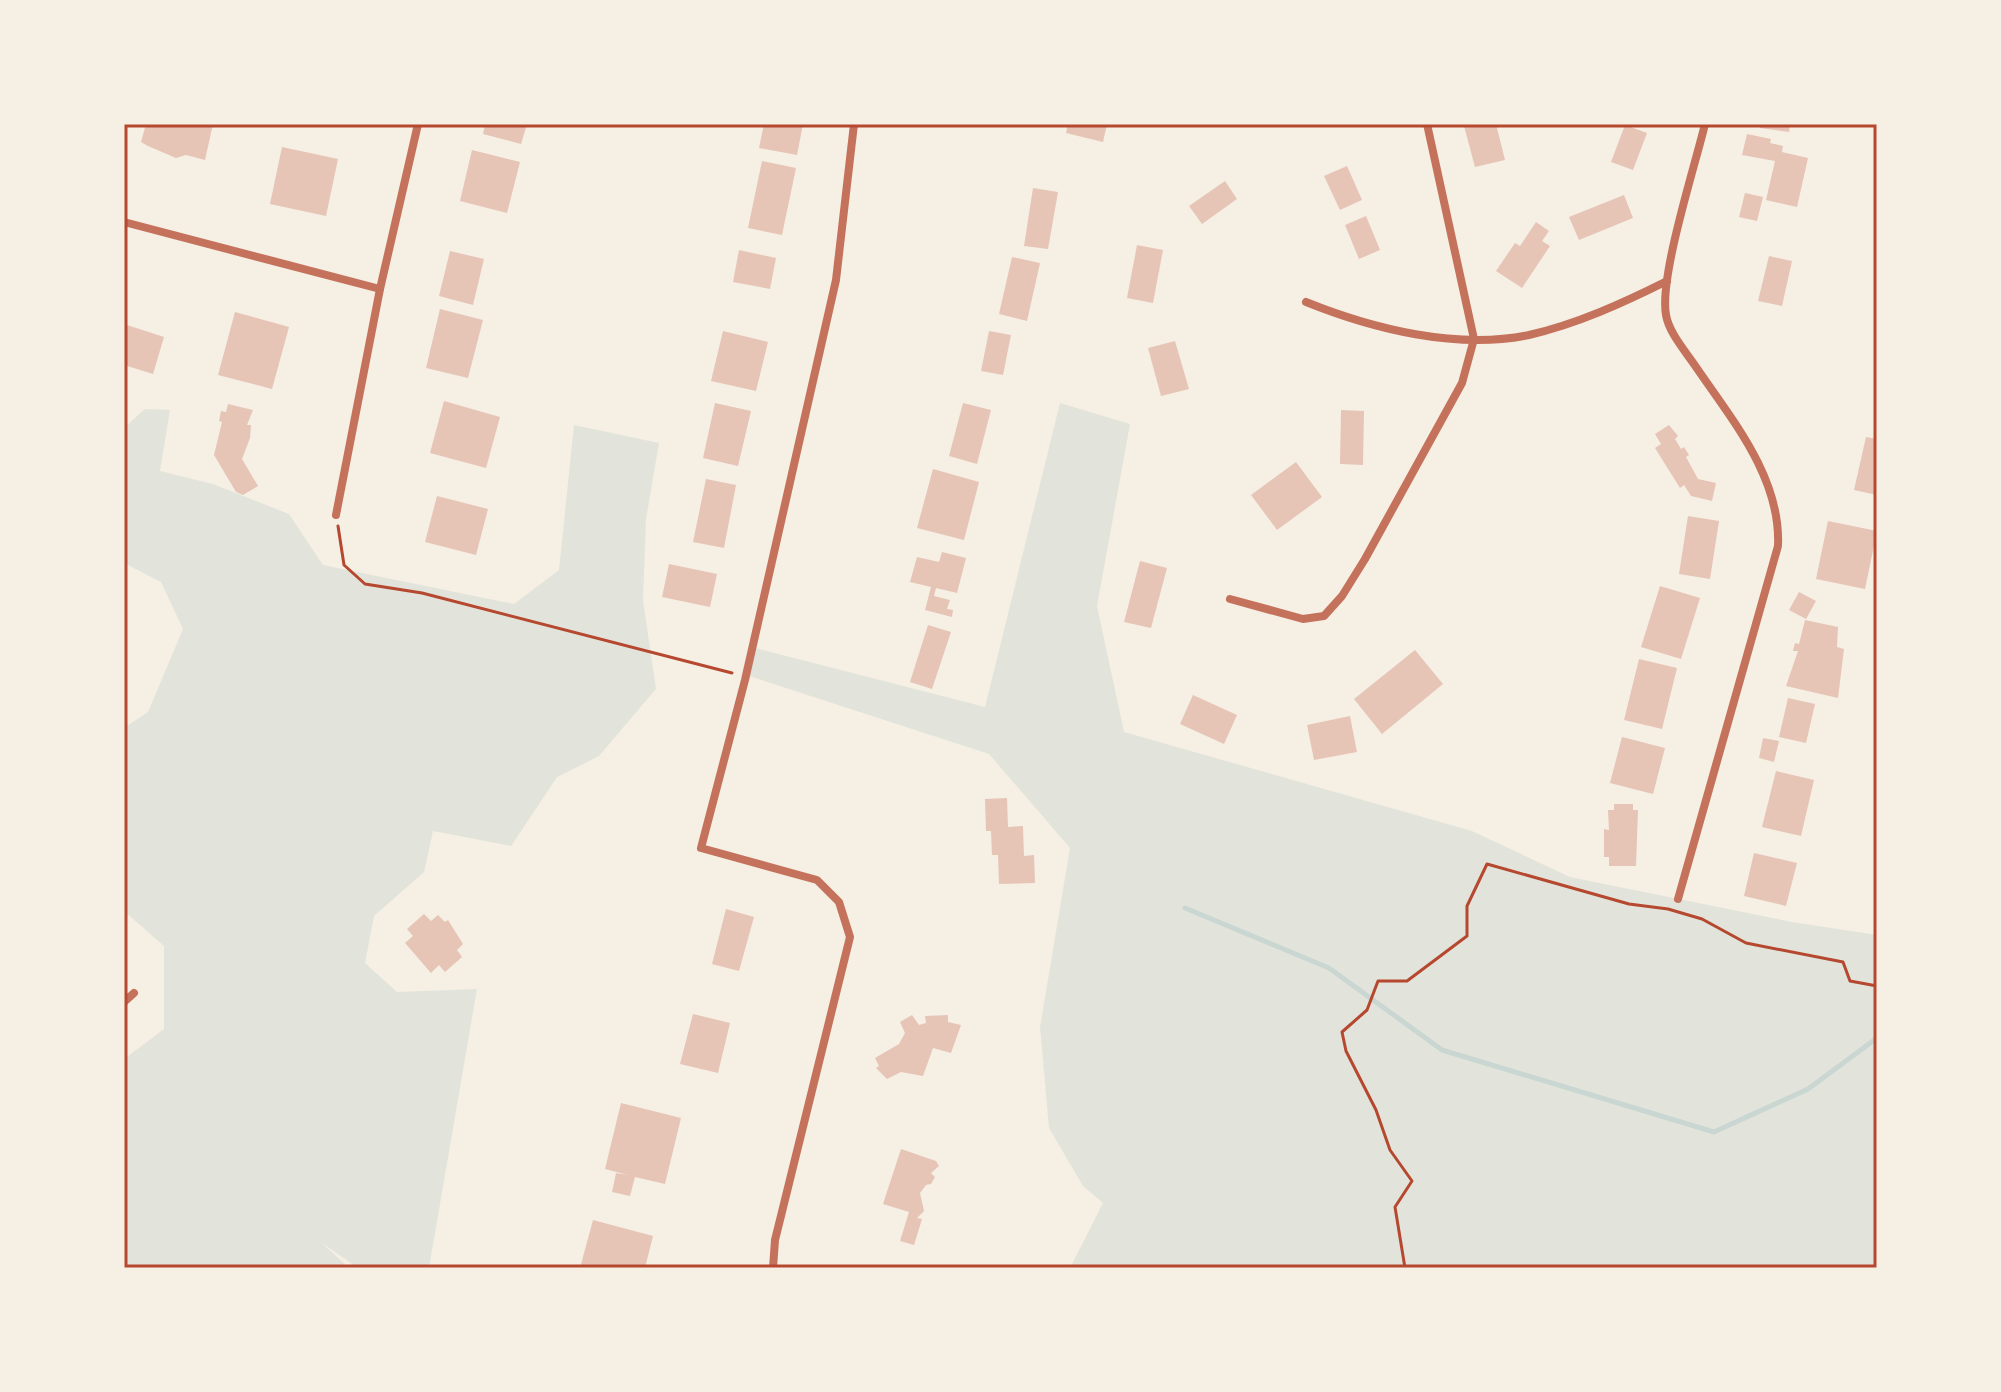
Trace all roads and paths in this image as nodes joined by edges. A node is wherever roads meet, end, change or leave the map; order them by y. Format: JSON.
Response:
{"nodes":[{"id":1,"x":418,"y":124,"type":"edge"},
{"id":2,"x":854,"y":124,"type":"edge"},
{"id":3,"x":1427,"y":124,"type":"edge"},
{"id":4,"x":1705,"y":124,"type":"edge"},
{"id":5,"x":124,"y":222,"type":"edge"},
{"id":6,"x":1667,"y":281,"type":"junction"},
{"id":7,"x":380,"y":289,"type":"junction"},
{"id":8,"x":1306,"y":302,"type":"dead end"},
{"id":9,"x":1474,"y":339,"type":"junction"},
{"id":10,"x":336,"y":515,"type":"joint"},
{"id":11,"x":1230,"y":599,"type":"dead end"},
{"id":12,"x":732,"y":673,"type":"dead end"},
{"id":13,"x":1678,"y":899,"type":"dead end"},
{"id":14,"x":1877,"y":986,"type":"edge"},
{"id":15,"x":134,"y":993,"type":"dead end"},
{"id":16,"x":124,"y":1002,"type":"edge"},
{"id":17,"x":773,"y":1268,"type":"edge"},
{"id":18,"x":1405,"y":1268,"type":"edge"}],
"edges":[{"from":1,"to":7,"type":"street"},
{"from":2,"to":17,"type":"street"},
{"from":3,"to":9,"type":"street"},
{"from":4,"to":6,"type":"street"},
{"from":5,"to":7,"type":"street"},
{"from":6,"to":9,"type":"street"},
{"from":6,"to":13,"type":"street"},
{"from":7,"to":10,"type":"street"},
{"from":8,"to":9,"type":"street"},
{"from":9,"to":11,"type":"street"},
{"from":10,"to":12,"type":"path"},
{"from":14,"to":18,"type":"path"},
{"from":15,"to":16,"type":"street"}]}
